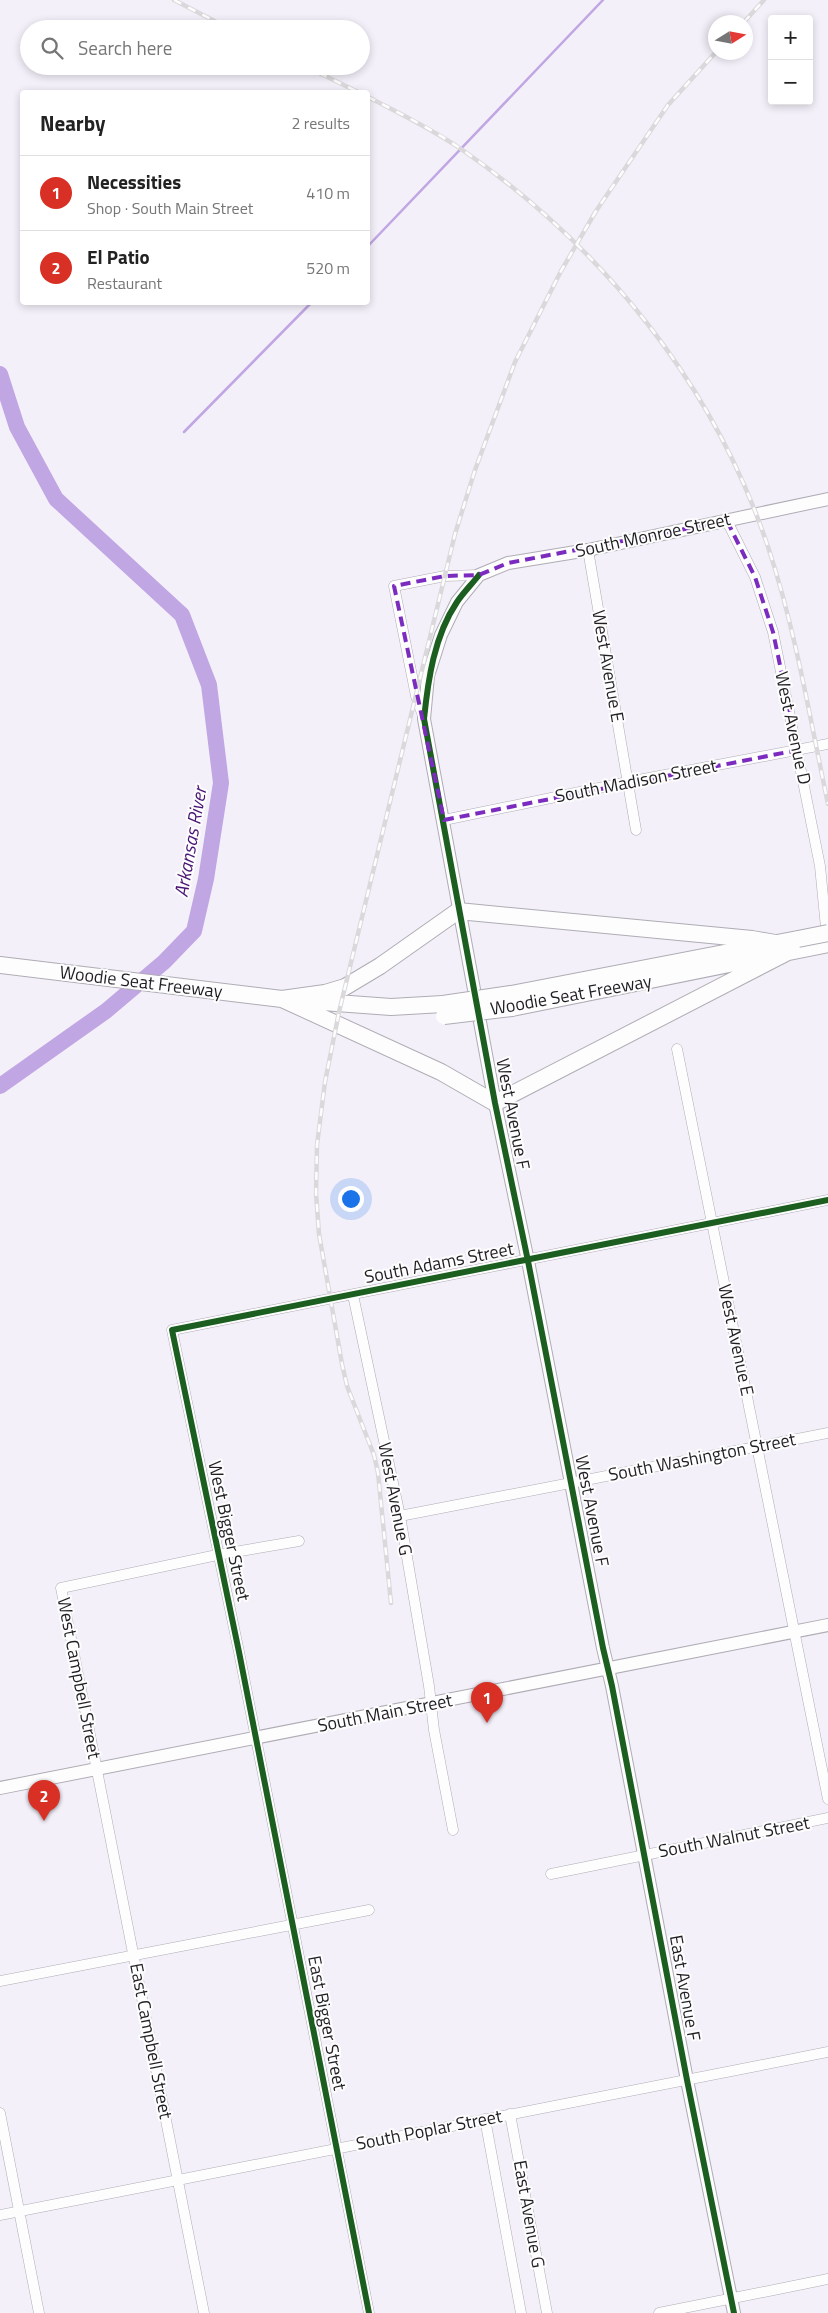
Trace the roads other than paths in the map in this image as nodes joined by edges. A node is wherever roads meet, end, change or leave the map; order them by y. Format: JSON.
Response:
{"nodes":[{"id":1,"x":828,"y":499,"type":"edge"},
{"id":2,"x":727,"y":521,"type":"junction"},
{"id":3,"x":588,"y":550,"type":"junction"},
{"id":4,"x":479,"y":576,"type":"junction"},
{"id":5,"x":424,"y":719,"type":"junction"},
{"id":6,"x":828,"y":744,"type":"edge"},
{"id":7,"x":798,"y":750,"type":"junction"},
{"id":8,"x":628,"y":782,"type":"junction"},
{"id":9,"x":444,"y":820,"type":"junction"},
{"id":10,"x":636,"y":830,"type":"dead end"},
{"id":11,"x":458,"y":911,"type":"junction"},
{"id":12,"x":828,"y":932,"type":"edge"},
{"id":13,"x":800,"y":944,"type":"junction"},
{"id":14,"x":828,"y":944,"type":"edge"},
{"id":15,"x":780,"y":948,"type":"junction"},
{"id":16,"x":0,"y":965,"type":"edge"},
{"id":17,"x":282,"y":999,"type":"junction"},
{"id":18,"x":677,"y":1049,"type":"dead end"},
{"id":19,"x":495,"y":1103,"type":"junction"},
{"id":20,"x":828,"y":1200,"type":"edge"},
{"id":21,"x":712,"y":1222,"type":"junction"},
{"id":22,"x":528,"y":1261,"type":"junction"},
{"id":23,"x":353,"y":1295,"type":"junction"},
{"id":24,"x":172,"y":1330,"type":"joint"},
{"id":25,"x":828,"y":1433,"type":"edge"},
{"id":26,"x":758,"y":1447,"type":"junction"},
{"id":27,"x":571,"y":1483,"type":"junction"},
{"id":28,"x":400,"y":1516,"type":"junction"},
{"id":29,"x":299,"y":1541,"type":"dead end"},
{"id":30,"x":217,"y":1555,"type":"junction"},
{"id":31,"x":828,"y":1625,"type":"edge"},
{"id":32,"x":795,"y":1631,"type":"junction"},
{"id":33,"x":608,"y":1669,"type":"junction"},
{"id":34,"x":431,"y":1704,"type":"junction"},
{"id":35,"x":256,"y":1738,"type":"junction"},
{"id":36,"x":97,"y":1769,"type":"junction"},
{"id":37,"x":0,"y":1788,"type":"edge"},
{"id":38,"x":828,"y":1799,"type":"edge"},
{"id":39,"x":828,"y":1818,"type":"edge"},
{"id":40,"x":453,"y":1830,"type":"dead end"},
{"id":41,"x":645,"y":1854,"type":"junction"},
{"id":42,"x":551,"y":1874,"type":"dead end"},
{"id":43,"x":369,"y":1910,"type":"dead end"},
{"id":44,"x":293,"y":1924,"type":"junction"},
{"id":45,"x":134,"y":1955,"type":"junction"},
{"id":46,"x":0,"y":1982,"type":"edge"},
{"id":47,"x":828,"y":2052,"type":"edge"},
{"id":48,"x":686,"y":2080,"type":"junction"},
{"id":49,"x":0,"y":2114,"type":"edge"},
{"id":50,"x":510,"y":2114,"type":"junction"},
{"id":51,"x":485,"y":2119,"type":"junction"},
{"id":52,"x":335,"y":2148,"type":"junction"},
{"id":53,"x":178,"y":2179,"type":"junction"},
{"id":54,"x":19,"y":2211,"type":"junction"},
{"id":55,"x":0,"y":2215,"type":"edge"},
{"id":56,"x":828,"y":2279,"type":"edge"},
{"id":57,"x":731,"y":2298,"type":"junction"},
{"id":58,"x":39,"y":2313,"type":"edge"},
{"id":59,"x":204,"y":2313,"type":"edge"},
{"id":60,"x":369,"y":2313,"type":"edge"},
{"id":61,"x":521,"y":2313,"type":"edge"},
{"id":62,"x":547,"y":2313,"type":"edge"},
{"id":63,"x":659,"y":2313,"type":"edge"},
{"id":64,"x":734,"y":2313,"type":"edge"}],
"edges":[{"from":1,"to":2,"type":"street","name":"South Monroe Street"},
{"from":2,"to":3,"type":"street","name":"South Monroe Street"},
{"from":2,"to":7,"type":"street","name":"West Avenue D"},
{"from":3,"to":4,"type":"street","name":"South Monroe Street"},
{"from":3,"to":8,"type":"street","name":"West Avenue E"},
{"from":4,"to":5,"type":"street","name":"West Avenue F"},
{"from":4,"to":5,"type":"street"},
{"from":5,"to":9,"type":"street","name":"West Avenue F"},
{"from":6,"to":7,"type":"street","name":"South Madison Street"},
{"from":7,"to":8,"type":"street","name":"South Madison Street"},
{"from":7,"to":14,"type":"street","name":"West Avenue D"},
{"from":8,"to":9,"type":"street","name":"South Madison Street"},
{"from":8,"to":10,"type":"street","name":"West Avenue E"},
{"from":9,"to":11,"type":"street","name":"West Avenue F"},
{"from":11,"to":15,"type":"main road"},
{"from":11,"to":17,"type":"main road"},
{"from":11,"to":19,"type":"street","name":"West Avenue F"},
{"from":12,"to":13,"type":"main road","name":"Woodie Seat Freeway","bridge":true},
{"from":13,"to":14,"type":"main road","name":"Woodie Seat Freeway"},
{"from":13,"to":15,"type":"main road","name":"Woodie Seat Freeway"},
{"from":15,"to":17,"type":"main road","name":"Woodie Seat Freeway","bridge":true},
{"from":15,"to":19,"type":"main road"},
{"from":16,"to":17,"type":"main road","name":"Woodie Seat Freeway"},
{"from":17,"to":19,"type":"main road"},
{"from":18,"to":21,"type":"street","name":"West Avenue E"},
{"from":19,"to":22,"type":"street","name":"West Avenue F"},
{"from":20,"to":21,"type":"street","name":"South Adams Street"},
{"from":21,"to":22,"type":"street","name":"South Adams Street"},
{"from":21,"to":26,"type":"street","name":"West Avenue E"},
{"from":22,"to":23,"type":"street","name":"South Adams Street"},
{"from":22,"to":27,"type":"street","name":"West Avenue F"},
{"from":23,"to":24,"type":"street","name":"South Adams Street"},
{"from":23,"to":28,"type":"street","name":"West Avenue G"},
{"from":24,"to":30,"type":"street","name":"West Bigger Street"},
{"from":25,"to":26,"type":"street","name":"South Washington Street"},
{"from":26,"to":27,"type":"street","name":"South Washington Street"},
{"from":26,"to":32,"type":"street","name":"West Avenue E"},
{"from":27,"to":28,"type":"street","name":"South Washington Street"},
{"from":27,"to":33,"type":"street","name":"West Avenue F"},
{"from":28,"to":34,"type":"street","name":"West Avenue G"},
{"from":29,"to":30,"type":"street"},
{"from":30,"to":35,"type":"street","name":"West Bigger Street"},
{"from":30,"to":36,"type":"street","name":"West Campbell Street"},
{"from":31,"to":32,"type":"street","name":"South Main Street"},
{"from":32,"to":33,"type":"street","name":"South Main Street"},
{"from":32,"to":38,"type":"street","name":"West Avenue E"},
{"from":33,"to":34,"type":"street","name":"South Main Street"},
{"from":33,"to":41,"type":"street","name":"East Avenue F"},
{"from":34,"to":35,"type":"street","name":"South Main Street"},
{"from":34,"to":40,"type":"street"},
{"from":35,"to":36,"type":"street","name":"South Main Street"},
{"from":35,"to":44,"type":"street","name":"East Bigger Street"},
{"from":36,"to":37,"type":"street","name":"South Main Street"},
{"from":36,"to":45,"type":"street","name":"East Campbell Street"},
{"from":39,"to":41,"type":"street","name":"South Walnut Street"},
{"from":41,"to":42,"type":"street","name":"South Walnut Street"},
{"from":41,"to":48,"type":"street","name":"East Avenue F"},
{"from":43,"to":44,"type":"street"},
{"from":44,"to":45,"type":"street"},
{"from":44,"to":52,"type":"street","name":"East Bigger Street"},
{"from":45,"to":46,"type":"street"},
{"from":45,"to":53,"type":"street","name":"East Campbell Street"},
{"from":47,"to":48,"type":"street","name":"South Poplar Street"},
{"from":48,"to":50,"type":"street","name":"South Poplar Street"},
{"from":48,"to":57,"type":"street","name":"East Avenue F"},
{"from":49,"to":54,"type":"street"},
{"from":50,"to":51,"type":"street","name":"South Poplar Street"},
{"from":50,"to":62,"type":"street","name":"East Avenue G"},
{"from":51,"to":52,"type":"street","name":"South Poplar Street"},
{"from":51,"to":61,"type":"street"},
{"from":52,"to":53,"type":"street","name":"South Poplar Street"},
{"from":52,"to":60,"type":"street","name":"East Bigger Street"},
{"from":53,"to":54,"type":"street","name":"South Poplar Street"},
{"from":53,"to":59,"type":"street","name":"East Campbell Street"},
{"from":54,"to":55,"type":"street","name":"South Poplar Street"},
{"from":54,"to":58,"type":"street"},
{"from":56,"to":57,"type":"street"},
{"from":57,"to":63,"type":"street"},
{"from":57,"to":64,"type":"street","name":"East Avenue F"}]}
